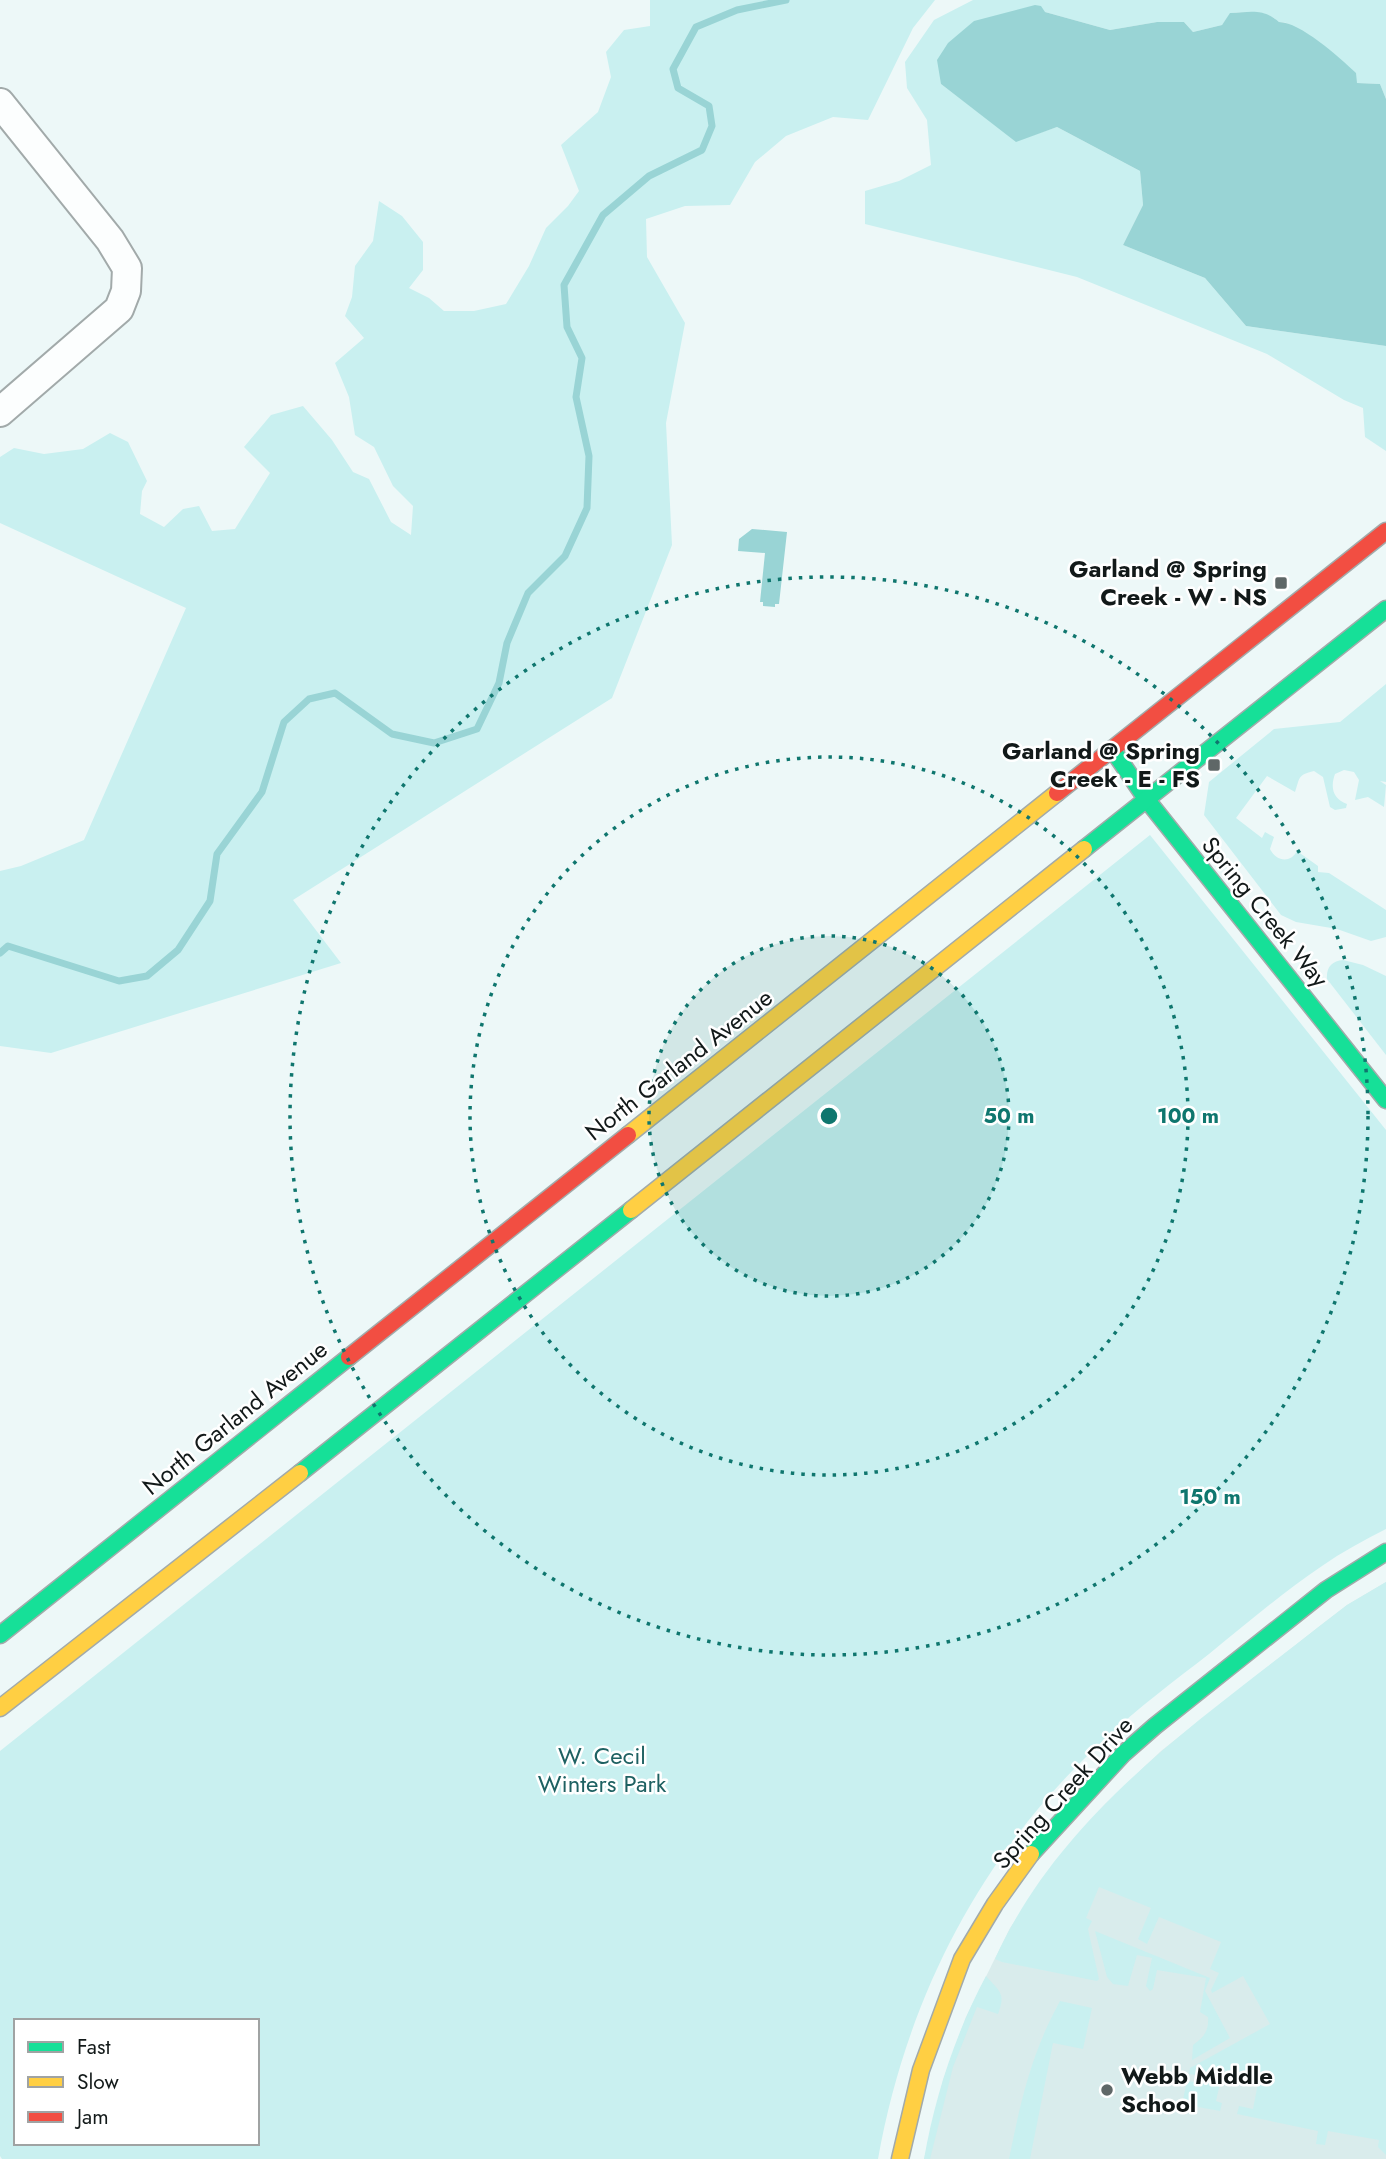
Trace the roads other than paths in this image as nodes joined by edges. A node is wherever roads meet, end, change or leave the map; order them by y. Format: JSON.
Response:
{"nodes":[{"id":1,"x":0,"y":103,"type":"edge"},
{"id":2,"x":0,"y":412,"type":"edge"},
{"id":3,"x":1386,"y":531,"type":"edge"},
{"id":4,"x":1386,"y":609,"type":"edge"},
{"id":5,"x":1112,"y":749,"type":"junction"},
{"id":6,"x":1147,"y":800,"type":"junction"},
{"id":7,"x":1386,"y":1100,"type":"edge"},
{"id":8,"x":1386,"y":1552,"type":"edge"},
{"id":9,"x":0,"y":1635,"type":"edge"},
{"id":10,"x":0,"y":1708,"type":"edge"},
{"id":11,"x":900,"y":2159,"type":"edge"}],
"edges":[{"from":1,"to":2,"type":"street"},
{"from":3,"to":5,"type":"main road","name":"North Garland Avenue"},
{"from":4,"to":6,"type":"main road"},
{"from":5,"to":6,"type":"main road","name":"Spring Creek Way"},
{"from":5,"to":9,"type":"main road","name":"North Garland Avenue"},
{"from":6,"to":7,"type":"main road","name":"Spring Creek Way"},
{"from":6,"to":10,"type":"main road"},
{"from":8,"to":11,"type":"main road","name":"Spring Creek Drive"}]}
